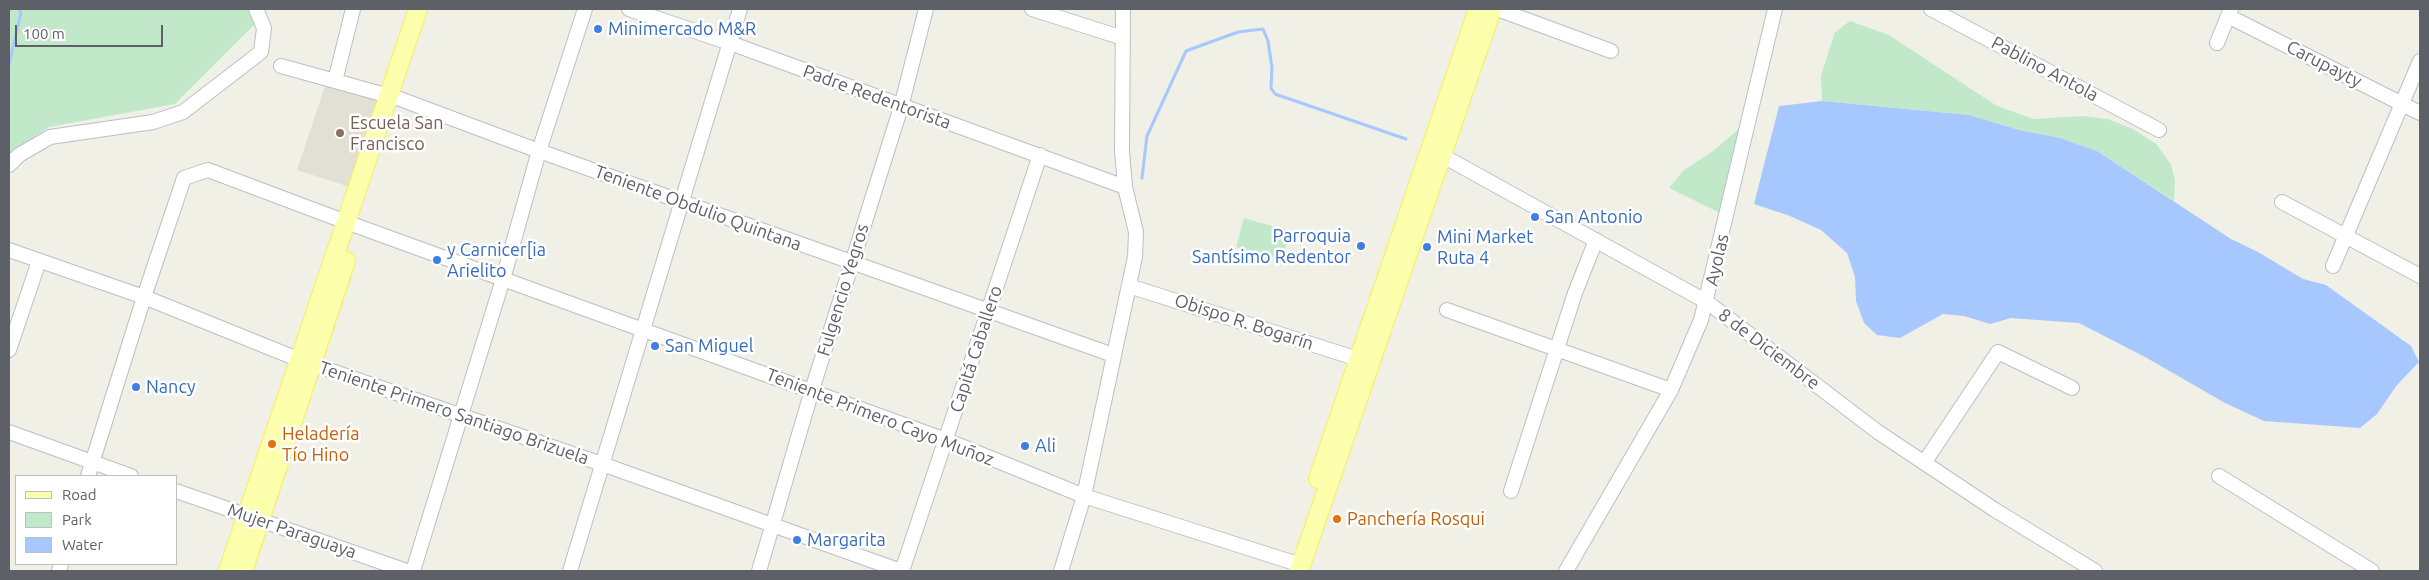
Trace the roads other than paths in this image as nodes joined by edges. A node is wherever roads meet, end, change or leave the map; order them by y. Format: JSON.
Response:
{"nodes":[{"id":1,"x":256,"y":9,"type":"edge"},
{"id":2,"x":353,"y":9,"type":"edge"},
{"id":3,"x":418,"y":9,"type":"edge"},
{"id":4,"x":429,"y":9,"type":"edge"},
{"id":5,"x":585,"y":9,"type":"edge"},
{"id":6,"x":629,"y":9,"type":"edge"},
{"id":7,"x":740,"y":9,"type":"edge"},
{"id":8,"x":926,"y":9,"type":"edge"},
{"id":9,"x":1032,"y":9,"type":"edge"},
{"id":10,"x":1122,"y":9,"type":"edge"},
{"id":11,"x":1478,"y":9,"type":"edge"},
{"id":12,"x":1492,"y":9,"type":"edge"},
{"id":13,"x":1497,"y":9,"type":"edge"},
{"id":14,"x":1775,"y":9,"type":"edge"},
{"id":15,"x":1931,"y":9,"type":"edge"},
{"id":16,"x":2229,"y":12,"type":"edge"},
{"id":17,"x":1123,"y":38,"type":"junction"},
{"id":18,"x":730,"y":43,"type":"junction"},
{"id":19,"x":2217,"y":43,"type":"dead end"},
{"id":20,"x":1612,"y":50,"type":"dead end"},
{"id":21,"x":2420,"y":61,"type":"edge"},
{"id":22,"x":281,"y":66,"type":"dead end"},
{"id":23,"x":336,"y":81,"type":"junction"},
{"id":24,"x":395,"y":97,"type":"junction"},
{"id":25,"x":2404,"y":104,"type":"junction"},
{"id":26,"x":901,"y":107,"type":"junction"},
{"id":27,"x":2420,"y":113,"type":"edge"},
{"id":28,"x":2159,"y":130,"type":"dead end"},
{"id":29,"x":539,"y":151,"type":"junction"},
{"id":30,"x":1436,"y":151,"type":"junction"},
{"id":31,"x":1040,"y":155,"type":"junction"},
{"id":32,"x":9,"y":165,"type":"edge"},
{"id":33,"x":1125,"y":187,"type":"junction"},
{"id":34,"x":683,"y":202,"type":"junction"},
{"id":35,"x":2282,"y":202,"type":"dead end"},
{"id":36,"x":351,"y":224,"type":"junction"},
{"id":37,"x":2347,"y":236,"type":"junction"},
{"id":38,"x":1596,"y":240,"type":"junction"},
{"id":39,"x":9,"y":250,"type":"edge"},
{"id":40,"x":39,"y":261,"type":"junction"},
{"id":41,"x":852,"y":263,"type":"junction"},
{"id":42,"x":2334,"y":266,"type":"dead end"},
{"id":43,"x":2420,"y":276,"type":"edge"},
{"id":44,"x":503,"y":279,"type":"junction"},
{"id":45,"x":1129,"y":286,"type":"junction"},
{"id":46,"x":144,"y":297,"type":"junction"},
{"id":47,"x":1707,"y":302,"type":"junction"},
{"id":48,"x":1447,"y":310,"type":"dead end"},
{"id":49,"x":989,"y":311,"type":"junction"},
{"id":50,"x":643,"y":330,"type":"junction"},
{"id":51,"x":1558,"y":349,"type":"junction"},
{"id":52,"x":9,"y":350,"type":"edge"},
{"id":53,"x":1113,"y":355,"type":"junction"},
{"id":54,"x":1358,"y":359,"type":"junction"},
{"id":55,"x":306,"y":362,"type":"junction"},
{"id":56,"x":2072,"y":388,"type":"dead end"},
{"id":57,"x":812,"y":390,"type":"junction"},
{"id":58,"x":1671,"y":390,"type":"junction"},
{"id":59,"x":461,"y":415,"type":"junction"},
{"id":60,"x":9,"y":432,"type":"edge"},
{"id":61,"x":946,"y":440,"type":"junction"},
{"id":62,"x":1924,"y":463,"type":"junction"},
{"id":63,"x":602,"y":464,"type":"junction"},
{"id":64,"x":91,"y":470,"type":"edge"},
{"id":65,"x":125,"y":475,"type":"edge"},
{"id":66,"x":2219,"y":476,"type":"dead end"},
{"id":67,"x":1511,"y":491,"type":"dead end"},
{"id":68,"x":178,"y":492,"type":"edge"},
{"id":69,"x":1084,"y":496,"type":"junction"},
{"id":70,"x":254,"y":518,"type":"junction"},
{"id":71,"x":772,"y":526,"type":"junction"},
{"id":72,"x":1294,"y":567,"type":"edge"},
{"id":73,"x":228,"y":571,"type":"edge"},
{"id":74,"x":243,"y":571,"type":"edge"},
{"id":75,"x":407,"y":571,"type":"edge"},
{"id":76,"x":413,"y":571,"type":"edge"},
{"id":77,"x":570,"y":571,"type":"edge"},
{"id":78,"x":759,"y":571,"type":"edge"},
{"id":79,"x":901,"y":571,"type":"edge"},
{"id":80,"x":1061,"y":571,"type":"edge"},
{"id":81,"x":1566,"y":571,"type":"edge"},
{"id":82,"x":2095,"y":571,"type":"edge"},
{"id":83,"x":2372,"y":571,"type":"edge"}],
"edges":[{"from":1,"to":32,"type":"street"},
{"from":2,"to":23,"type":"street"},
{"from":3,"to":24,"type":"main road"},
{"from":4,"to":24,"type":"main road"},
{"from":5,"to":29,"type":"street"},
{"from":6,"to":18,"type":"street","name":"Padre Redentorista"},
{"from":7,"to":18,"type":"street"},
{"from":8,"to":26,"type":"street","name":"Fulgencio Yegros"},
{"from":9,"to":17,"type":"street"},
{"from":10,"to":17,"type":"street"},
{"from":11,"to":30,"type":"main road"},
{"from":12,"to":30,"type":"main road"},
{"from":13,"to":20,"type":"street"},
{"from":14,"to":47,"type":"street","name":"Ayolas"},
{"from":15,"to":28,"type":"street","name":"Pablino Antola"},
{"from":16,"to":19,"type":"street"},
{"from":16,"to":25,"type":"street","name":"Carupayty"},
{"from":17,"to":33,"type":"street"},
{"from":18,"to":26,"type":"street","name":"Padre Redentorista"},
{"from":18,"to":34,"type":"street"},
{"from":21,"to":25,"type":"street"},
{"from":22,"to":23,"type":"street","name":"Teniente Obdulio Quintana"},
{"from":23,"to":24,"type":"street","name":"Teniente Obdulio Quintana"},
{"from":24,"to":29,"type":"street","name":"Teniente Obdulio Quintana"},
{"from":24,"to":36,"type":"main road"},
{"from":25,"to":27,"type":"street","name":"Carupayty"},
{"from":25,"to":37,"type":"street"},
{"from":26,"to":31,"type":"street","name":"Padre Redentorista"},
{"from":26,"to":41,"type":"street","name":"Fulgencio Yegros"},
{"from":29,"to":34,"type":"street","name":"Teniente Obdulio Quintana"},
{"from":29,"to":44,"type":"street"},
{"from":30,"to":38,"type":"street","name":"8 de Diciembre"},
{"from":30,"to":54,"type":"main road"},
{"from":30,"to":72,"type":"main road"},
{"from":31,"to":33,"type":"street","name":"Padre Redentorista"},
{"from":31,"to":49,"type":"street","name":"Capitá Caballero"},
{"from":33,"to":45,"type":"street"},
{"from":34,"to":41,"type":"street","name":"Teniente Obdulio Quintana"},
{"from":34,"to":50,"type":"street"},
{"from":35,"to":37,"type":"street"},
{"from":36,"to":44,"type":"street","name":"Teniente Primero Cayo Muñoz"},
{"from":36,"to":46,"type":"street","name":"Teniente Primero Cayo Muñoz"},
{"from":36,"to":55,"type":"main road"},
{"from":37,"to":42,"type":"street"},
{"from":37,"to":43,"type":"street"},
{"from":38,"to":47,"type":"street","name":"8 de Diciembre"},
{"from":38,"to":51,"type":"street"},
{"from":39,"to":40,"type":"street","name":"Teniente Primero Santiago Brizuela"},
{"from":40,"to":46,"type":"street","name":"Teniente Primero Santiago Brizuela"},
{"from":40,"to":52,"type":"street"},
{"from":41,"to":49,"type":"street","name":"Teniente Obdulio Quintana"},
{"from":41,"to":57,"type":"street","name":"Fulgencio Yegros"},
{"from":44,"to":50,"type":"street","name":"Teniente Primero Cayo Muñoz"},
{"from":44,"to":59,"type":"street"},
{"from":45,"to":53,"type":"street"},
{"from":45,"to":54,"type":"street","name":"Obispo R. Bogarín"},
{"from":46,"to":55,"type":"street","name":"Teniente Primero Santiago Brizuela"},
{"from":46,"to":64,"type":"street"},
{"from":47,"to":58,"type":"street","name":"Ayolas"},
{"from":47,"to":62,"type":"street","name":"8 de Diciembre"},
{"from":48,"to":51,"type":"street"},
{"from":49,"to":53,"type":"street","name":"Teniente Obdulio Quintana"},
{"from":49,"to":61,"type":"street","name":"Capitá Caballero"},
{"from":50,"to":57,"type":"street","name":"Teniente Primero Cayo Muñoz"},
{"from":50,"to":63,"type":"street"},
{"from":51,"to":58,"type":"street"},
{"from":51,"to":67,"type":"street"},
{"from":53,"to":69,"type":"street"},
{"from":54,"to":72,"type":"main road"},
{"from":55,"to":59,"type":"street","name":"Teniente Primero Santiago Brizuela"},
{"from":55,"to":70,"type":"main road"},
{"from":56,"to":62,"type":"street"},
{"from":57,"to":61,"type":"street","name":"Teniente Primero Cayo Muñoz"},
{"from":57,"to":71,"type":"street","name":"Fulgencio Yegros"},
{"from":58,"to":81,"type":"street","name":"Ayolas"},
{"from":59,"to":63,"type":"street","name":"Teniente Primero Santiago Brizuela"},
{"from":59,"to":76,"type":"street"},
{"from":60,"to":64,"type":"street"},
{"from":61,"to":69,"type":"street","name":"Teniente Primero Cayo Muñoz"},
{"from":61,"to":79,"type":"street","name":"Capitá Caballero"},
{"from":62,"to":82,"type":"street","name":"8 de Diciembre"},
{"from":63,"to":71,"type":"street","name":"Teniente Primero Santiago Brizuela"},
{"from":63,"to":77,"type":"street"},
{"from":64,"to":65,"type":"street"},
{"from":66,"to":83,"type":"street"},
{"from":68,"to":70,"type":"street","name":"Mujer Paraguaya"},
{"from":69,"to":72,"type":"street","name":"Teniente Primero Cayo Muñoz"},
{"from":69,"to":80,"type":"street"},
{"from":70,"to":73,"type":"main road"},
{"from":70,"to":74,"type":"main road"},
{"from":70,"to":75,"type":"street","name":"Mujer Paraguaya"},
{"from":71,"to":78,"type":"street","name":"Fulgencio Yegros"},
{"from":71,"to":79,"type":"street","name":"Teniente Primero Santiago Brizuela"}]}
